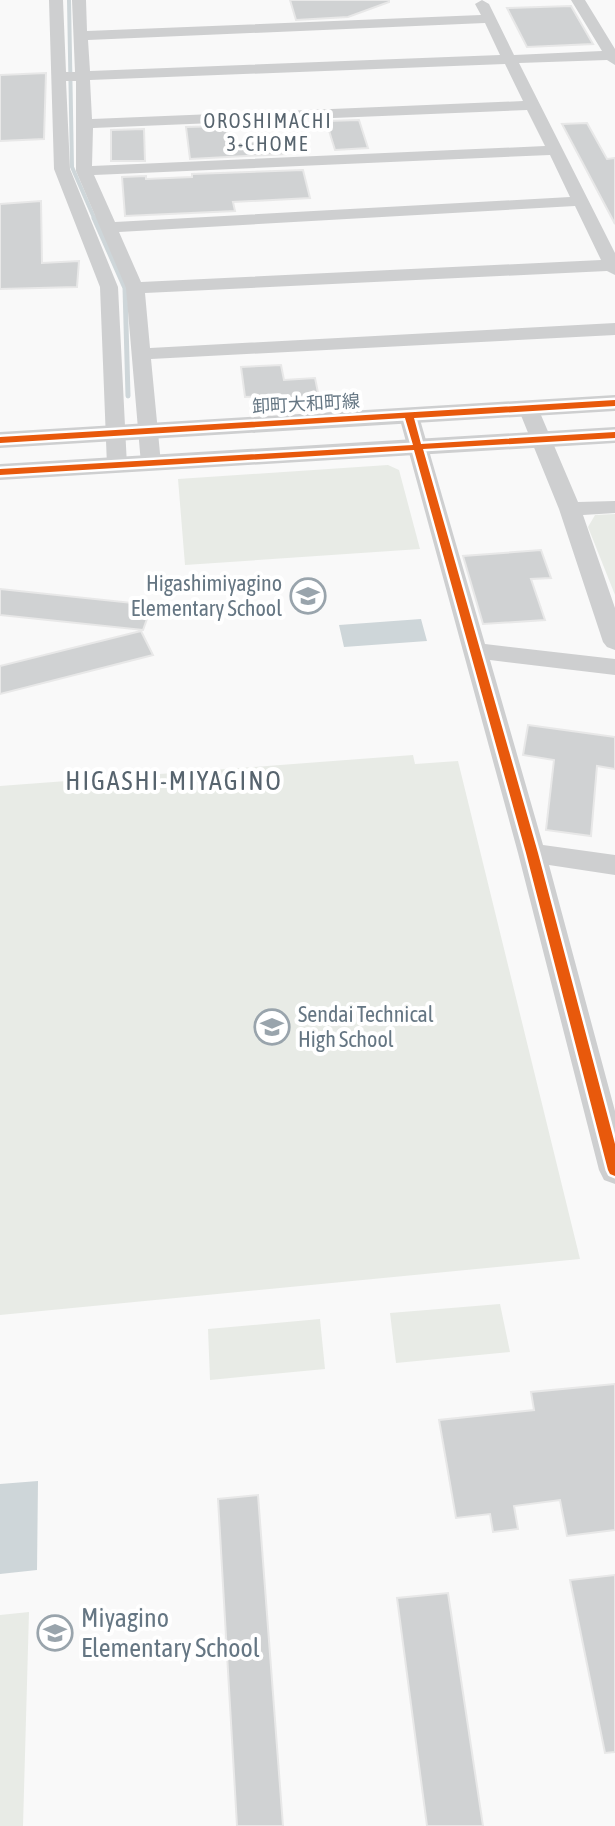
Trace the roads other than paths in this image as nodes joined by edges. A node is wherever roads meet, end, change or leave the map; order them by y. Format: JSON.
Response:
{"nodes":[{"id":1,"x":56,"y":0,"type":"edge"},
{"id":2,"x":79,"y":0,"type":"edge"},
{"id":3,"x":479,"y":0,"type":"edge"},
{"id":4,"x":578,"y":0,"type":"edge"},
{"id":5,"x":489,"y":19,"type":"junction"},
{"id":6,"x":80,"y":36,"type":"junction"},
{"id":7,"x":614,"y":57,"type":"edge"},
{"id":8,"x":508,"y":59,"type":"junction"},
{"id":9,"x":82,"y":76,"type":"junction"},
{"id":10,"x":59,"y":77,"type":"junction"},
{"id":11,"x":531,"y":105,"type":"junction"},
{"id":12,"x":85,"y":124,"type":"junction"},
{"id":13,"x":554,"y":150,"type":"junction"},
{"id":14,"x":84,"y":171,"type":"junction"},
{"id":15,"x":580,"y":201,"type":"junction"},
{"id":16,"x":107,"y":228,"type":"junction"},
{"id":17,"x":614,"y":267,"type":"edge"},
{"id":18,"x":135,"y":288,"type":"junction"},
{"id":19,"x":615,"y":329,"type":"edge"},
{"id":20,"x":142,"y":354,"type":"junction"},
{"id":21,"x":615,"y":403,"type":"edge"},
{"id":22,"x":528,"y":408,"type":"junction"},
{"id":23,"x":409,"y":416,"type":"junction"},
{"id":24,"x":149,"y":431,"type":"junction"},
{"id":25,"x":115,"y":433,"type":"junction"},
{"id":26,"x":615,"y":435,"type":"edge"},
{"id":27,"x":540,"y":439,"type":"junction"},
{"id":28,"x":0,"y":440,"type":"edge"},
{"id":29,"x":418,"y":447,"type":"junction"},
{"id":30,"x":151,"y":464,"type":"junction"},
{"id":31,"x":117,"y":466,"type":"junction"},
{"id":32,"x":0,"y":472,"type":"edge"},
{"id":33,"x":615,"y":507,"type":"edge"},
{"id":34,"x":570,"y":509,"type":"junction"},
{"id":35,"x":615,"y":642,"type":"edge"},
{"id":36,"x":475,"y":651,"type":"junction"},
{"id":37,"x":615,"y":667,"type":"edge"},
{"id":38,"x":532,"y":853,"type":"junction"},
{"id":39,"x":615,"y":865,"type":"edge"},
{"id":40,"x":604,"y":1093,"type":"edge"},
{"id":41,"x":615,"y":1170,"type":"edge"}],
"edges":[{"from":1,"to":10,"type":"street"},
{"from":2,"to":6,"type":"street"},
{"from":3,"to":5,"type":"street"},
{"from":4,"to":7,"type":"street"},
{"from":5,"to":6,"type":"street"},
{"from":5,"to":8,"type":"street"},
{"from":6,"to":9,"type":"street"},
{"from":7,"to":8,"type":"street"},
{"from":8,"to":9,"type":"street"},
{"from":8,"to":11,"type":"street"},
{"from":9,"to":10,"type":"street"},
{"from":9,"to":12,"type":"street"},
{"from":10,"to":25,"type":"street"},
{"from":11,"to":12,"type":"street"},
{"from":11,"to":13,"type":"street"},
{"from":12,"to":14,"type":"street"},
{"from":13,"to":14,"type":"street"},
{"from":13,"to":15,"type":"street"},
{"from":14,"to":16,"type":"street"},
{"from":15,"to":16,"type":"street"},
{"from":15,"to":17,"type":"street"},
{"from":16,"to":18,"type":"street"},
{"from":17,"to":18,"type":"street"},
{"from":18,"to":20,"type":"street"},
{"from":19,"to":20,"type":"street"},
{"from":20,"to":24,"type":"street"},
{"from":21,"to":22,"type":"street","name":"卸町大和町線"},
{"from":22,"to":23,"type":"street","name":"卸町大和町線"},
{"from":22,"to":27,"type":"street"},
{"from":23,"to":24,"type":"street","name":"卸町大和町線"},
{"from":23,"to":29,"type":"street"},
{"from":24,"to":25,"type":"street","name":"卸町大和町線"},
{"from":24,"to":30,"type":"street"},
{"from":25,"to":28,"type":"street","name":"卸町大和町線"},
{"from":25,"to":31,"type":"street"},
{"from":26,"to":27,"type":"street"},
{"from":27,"to":29,"type":"street"},
{"from":27,"to":34,"type":"street"},
{"from":29,"to":30,"type":"street"},
{"from":29,"to":36,"type":"street"},
{"from":30,"to":31,"type":"street"},
{"from":31,"to":32,"type":"street"},
{"from":33,"to":34,"type":"street"},
{"from":34,"to":35,"type":"street"},
{"from":36,"to":37,"type":"street"},
{"from":36,"to":38,"type":"street"},
{"from":38,"to":39,"type":"street"},
{"from":38,"to":40,"type":"street"},
{"from":40,"to":41,"type":"street"}]}
